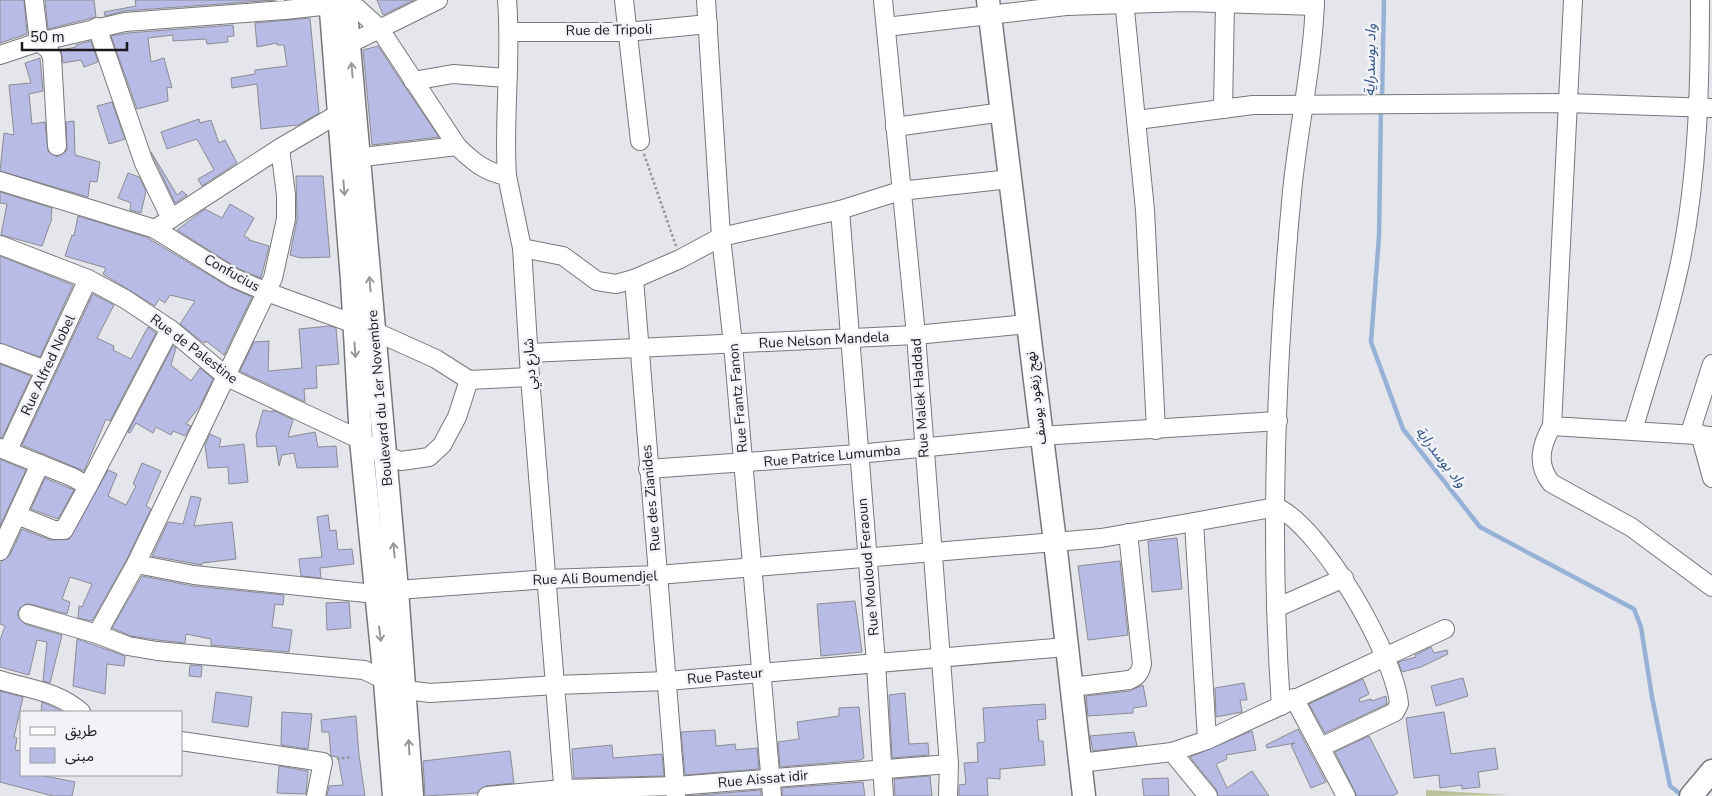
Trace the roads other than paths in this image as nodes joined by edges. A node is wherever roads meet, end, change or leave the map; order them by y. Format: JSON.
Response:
{"nodes":[{"id":1,"x":34,"y":0,"type":"edge"},
{"id":2,"x":438,"y":0,"type":"edge"},
{"id":3,"x":507,"y":0,"type":"edge"},
{"id":4,"x":624,"y":0,"type":"edge"},
{"id":5,"x":706,"y":0,"type":"edge"},
{"id":6,"x":884,"y":0,"type":"edge"},
{"id":7,"x":1573,"y":0,"type":"edge"},
{"id":8,"x":1700,"y":0,"type":"edge"},
{"id":9,"x":339,"y":1,"type":"edge"},
{"id":10,"x":1186,"y":1,"type":"edge"},
{"id":11,"x":1125,"y":2,"type":"edge"},
{"id":12,"x":1225,"y":3,"type":"junction"},
{"id":13,"x":1315,"y":3,"type":"edge"},
{"id":14,"x":989,"y":8,"type":"edge"},
{"id":15,"x":708,"y":24,"type":"junction"},
{"id":16,"x":97,"y":27,"type":"junction"},
{"id":17,"x":886,"y":27,"type":"junction"},
{"id":18,"x":379,"y":28,"type":"junction"},
{"id":19,"x":510,"y":32,"type":"junction"},
{"id":20,"x":627,"y":32,"type":"junction"},
{"id":21,"x":39,"y":42,"type":"junction"},
{"id":22,"x":349,"y":44,"type":"junction"},
{"id":23,"x":0,"y":55,"type":"edge"},
{"id":24,"x":507,"y":78,"type":"junction"},
{"id":25,"x":413,"y":81,"type":"junction"},
{"id":26,"x":1567,"y":103,"type":"junction"},
{"id":27,"x":1305,"y":105,"type":"junction"},
{"id":28,"x":1223,"y":109,"type":"junction"},
{"id":29,"x":1706,"y":109,"type":"edge"},
{"id":30,"x":346,"y":112,"type":"junction"},
{"id":31,"x":1003,"y":112,"type":"junction"},
{"id":32,"x":1137,"y":120,"type":"junction"},
{"id":33,"x":895,"y":126,"type":"junction"},
{"id":34,"x":640,"y":140,"type":"road end"},
{"id":35,"x":57,"y":146,"type":"dead end"},
{"id":36,"x":457,"y":146,"type":"junction"},
{"id":37,"x":280,"y":148,"type":"junction"},
{"id":38,"x":350,"y":159,"type":"junction"},
{"id":39,"x":506,"y":176,"type":"junction"},
{"id":40,"x":1010,"y":180,"type":"junction"},
{"id":41,"x":0,"y":181,"type":"edge"},
{"id":42,"x":900,"y":191,"type":"junction"},
{"id":43,"x":840,"y":210,"type":"junction"},
{"id":44,"x":171,"y":219,"type":"junction"},
{"id":45,"x":155,"y":229,"type":"junction"},
{"id":46,"x":721,"y":237,"type":"junction"},
{"id":47,"x":0,"y":245,"type":"edge"},
{"id":48,"x":522,"y":248,"type":"junction"},
{"id":49,"x":88,"y":279,"type":"junction"},
{"id":50,"x":634,"y":279,"type":"junction"},
{"id":51,"x":267,"y":292,"type":"junction"},
{"id":52,"x":353,"y":324,"type":"junction"},
{"id":53,"x":1027,"y":324,"type":"junction"},
{"id":54,"x":170,"y":329,"type":"junction"},
{"id":55,"x":374,"y":331,"type":"junction"},
{"id":56,"x":916,"y":336,"type":"junction"},
{"id":57,"x":848,"y":339,"type":"junction"},
{"id":58,"x":733,"y":344,"type":"junction"},
{"id":59,"x":639,"y":350,"type":"junction"},
{"id":60,"x":0,"y":353,"type":"edge"},
{"id":61,"x":530,"y":353,"type":"junction"},
{"id":62,"x":1712,"y":364,"type":"edge"},
{"id":63,"x":45,"y":370,"type":"junction"},
{"id":64,"x":227,"y":377,"type":"junction"},
{"id":65,"x":530,"y":377,"type":"junction"},
{"id":66,"x":469,"y":380,"type":"junction"},
{"id":67,"x":1278,"y":421,"type":"junction"},
{"id":68,"x":1552,"y":426,"type":"junction"},
{"id":69,"x":1156,"y":430,"type":"junction"},
{"id":70,"x":1633,"y":430,"type":"junction"},
{"id":71,"x":1701,"y":434,"type":"edge"},
{"id":72,"x":1040,"y":436,"type":"junction"},
{"id":73,"x":361,"y":440,"type":"junction"},
{"id":74,"x":923,"y":448,"type":"junction"},
{"id":75,"x":4,"y":449,"type":"edge"},
{"id":76,"x":858,"y":454,"type":"junction"},
{"id":77,"x":386,"y":456,"type":"junction"},
{"id":78,"x":744,"y":463,"type":"junction"},
{"id":79,"x":40,"y":464,"type":"junction"},
{"id":80,"x":648,"y":469,"type":"junction"},
{"id":81,"x":1712,"y":478,"type":"edge"},
{"id":82,"x":88,"y":486,"type":"junction"},
{"id":83,"x":1276,"y":507,"type":"junction"},
{"id":84,"x":17,"y":516,"type":"junction"},
{"id":85,"x":1194,"y":522,"type":"junction"},
{"id":86,"x":1128,"y":533,"type":"junction"},
{"id":87,"x":1056,"y":542,"type":"junction"},
{"id":88,"x":0,"y":551,"type":"edge"},
{"id":89,"x":932,"y":553,"type":"junction"},
{"id":90,"x":867,"y":558,"type":"junction"},
{"id":91,"x":136,"y":564,"type":"junction"},
{"id":92,"x":753,"y":567,"type":"junction"},
{"id":93,"x":658,"y":575,"type":"junction"},
{"id":94,"x":1344,"y":578,"type":"junction"},
{"id":95,"x":548,"y":579,"type":"junction"},
{"id":96,"x":1712,"y":587,"type":"edge"},
{"id":97,"x":398,"y":590,"type":"junction"},
{"id":98,"x":375,"y":594,"type":"junction"},
{"id":99,"x":1276,"y":608,"type":"junction"},
{"id":100,"x":28,"y":614,"type":"dead end"},
{"id":101,"x":1445,"y":629,"type":"dead end"},
{"id":102,"x":97,"y":634,"type":"junction"},
{"id":103,"x":1066,"y":648,"type":"junction"},
{"id":104,"x":941,"y":657,"type":"junction"},
{"id":105,"x":1384,"y":657,"type":"junction"},
{"id":106,"x":876,"y":663,"type":"junction"},
{"id":107,"x":761,"y":672,"type":"junction"},
{"id":108,"x":0,"y":680,"type":"edge"},
{"id":109,"x":667,"y":681,"type":"junction"},
{"id":110,"x":556,"y":685,"type":"junction"},
{"id":111,"x":396,"y":686,"type":"junction"},
{"id":112,"x":1072,"y":688,"type":"junction"},
{"id":113,"x":1287,"y":702,"type":"junction"},
{"id":114,"x":80,"y":711,"type":"edge"},
{"id":115,"x":1207,"y":740,"type":"junction"},
{"id":116,"x":182,"y":741,"type":"edge"},
{"id":117,"x":1321,"y":747,"type":"junction"},
{"id":118,"x":1172,"y":752,"type":"junction"},
{"id":119,"x":1080,"y":763,"type":"junction"},
{"id":120,"x":949,"y":764,"type":"junction"},
{"id":121,"x":883,"y":769,"type":"junction"},
{"id":122,"x":1712,"y":771,"type":"edge"},
{"id":123,"x":770,"y":778,"type":"junction"},
{"id":124,"x":676,"y":791,"type":"edge"},
{"id":125,"x":564,"y":793,"type":"edge"},
{"id":126,"x":1693,"y":793,"type":"edge"},
{"id":127,"x":316,"y":796,"type":"edge"},
{"id":128,"x":394,"y":796,"type":"edge"},
{"id":129,"x":412,"y":796,"type":"edge"},
{"id":130,"x":487,"y":796,"type":"edge"},
{"id":131,"x":772,"y":796,"type":"edge"},
{"id":132,"x":884,"y":796,"type":"edge"},
{"id":133,"x":948,"y":796,"type":"edge"},
{"id":134,"x":1084,"y":796,"type":"edge"},
{"id":135,"x":1208,"y":796,"type":"edge"},
{"id":136,"x":1346,"y":796,"type":"edge"}],
"edges":[{"from":1,"to":21,"type":"street"},
{"from":2,"to":18,"type":"street"},
{"from":3,"to":19,"type":"street","name":"شارع دبي"},
{"from":4,"to":20,"type":"street"},
{"from":5,"to":15,"type":"street","name":"Rue Frantz Fanon"},
{"from":6,"to":17,"type":"street","name":"Rue Malek Haddad"},
{"from":7,"to":26,"type":"street"},
{"from":8,"to":29,"type":"street"},
{"from":9,"to":16,"type":"street"},
{"from":9,"to":18,"type":"street"},
{"from":9,"to":22,"type":"main road","name":"Boulevard du 1er Novembre"},
{"from":9,"to":30,"type":"main road","name":"Boulevard du 1er Novembre"},
{"from":10,"to":11,"type":"street"},
{"from":10,"to":12,"type":"street"},
{"from":11,"to":14,"type":"street"},
{"from":11,"to":32,"type":"street"},
{"from":12,"to":13,"type":"street"},
{"from":12,"to":28,"type":"street"},
{"from":13,"to":27,"type":"street"},
{"from":14,"to":17,"type":"street"},
{"from":14,"to":31,"type":"main road","name":"نهج زيغود يوسف"},
{"from":15,"to":20,"type":"street","name":"Rue de Tripoli"},
{"from":15,"to":46,"type":"street","name":"Rue Frantz Fanon"},
{"from":16,"to":21,"type":"street"},
{"from":16,"to":44,"type":"street"},
{"from":17,"to":33,"type":"street","name":"Rue Malek Haddad"},
{"from":18,"to":22,"type":"street"},
{"from":18,"to":25,"type":"street"},
{"from":19,"to":20,"type":"street","name":"Rue de Tripoli"},
{"from":19,"to":24,"type":"street","name":"شارع دبي"},
{"from":20,"to":34,"type":"street"},
{"from":21,"to":23,"type":"street"},
{"from":21,"to":35,"type":"street"},
{"from":30,"to":22,"type":"main road","name":"Boulevard du 1er Novembre","one_way":true},
{"from":24,"to":25,"type":"street"},
{"from":24,"to":39,"type":"street","name":"شارع دبي"},
{"from":25,"to":36,"type":"street"},
{"from":26,"to":27,"type":"street"},
{"from":26,"to":29,"type":"street"},
{"from":26,"to":68,"type":"street"},
{"from":27,"to":28,"type":"street"},
{"from":27,"to":67,"type":"street"},
{"from":28,"to":32,"type":"street"},
{"from":29,"to":70,"type":"street"},
{"from":30,"to":37,"type":"street"},
{"from":30,"to":38,"type":"main road","name":"Boulevard du 1er Novembre"},
{"from":31,"to":33,"type":"street"},
{"from":31,"to":40,"type":"main road","name":"نهج زيغود يوسف"},
{"from":32,"to":69,"type":"street"},
{"from":33,"to":42,"type":"street","name":"Rue Malek Haddad"},
{"from":36,"to":38,"type":"street"},
{"from":36,"to":39,"type":"street"},
{"from":37,"to":44,"type":"street"},
{"from":37,"to":51,"type":"street"},
{"from":38,"to":52,"type":"main road","name":"Boulevard du 1er Novembre","one_way":true},
{"from":55,"to":38,"type":"main road","name":"Boulevard du 1er Novembre","one_way":true},
{"from":39,"to":48,"type":"street","name":"شارع دبي"},
{"from":40,"to":42,"type":"street"},
{"from":40,"to":53,"type":"main road","name":"نهج زيغود يوسف"},
{"from":41,"to":45,"type":"street","name":"Confucius"},
{"from":42,"to":43,"type":"street"},
{"from":42,"to":56,"type":"street","name":"Rue Malek Haddad"},
{"from":43,"to":46,"type":"street"},
{"from":43,"to":57,"type":"street","name":"Rue Mouloud Feraoun"},
{"from":44,"to":45,"type":"street"},
{"from":45,"to":51,"type":"street","name":"Confucius"},
{"from":46,"to":50,"type":"street"},
{"from":46,"to":58,"type":"street","name":"Rue Frantz Fanon"},
{"from":47,"to":49,"type":"street","name":"Rue de Palestine"},
{"from":48,"to":50,"type":"street"},
{"from":48,"to":61,"type":"street","name":"شارع دبي"},
{"from":49,"to":54,"type":"street","name":"Rue de Palestine"},
{"from":49,"to":63,"type":"street","name":"Rue Alfred Nobel"},
{"from":50,"to":59,"type":"street","name":"Rue des Zianides"},
{"from":51,"to":52,"type":"street","name":"Confucius"},
{"from":51,"to":64,"type":"street"},
{"from":52,"to":55,"type":"street","name":"Confucius"},
{"from":52,"to":73,"type":"main road","name":"Boulevard du 1er Novembre","one_way":true},
{"from":53,"to":56,"type":"street","name":"Rue Nelson Mandela"},
{"from":53,"to":72,"type":"main road","name":"نهج زيغود يوسف"},
{"from":54,"to":64,"type":"street","name":"Rue de Palestine"},
{"from":54,"to":82,"type":"street"},
{"from":55,"to":66,"type":"street","name":"Confucius"},
{"from":55,"to":77,"type":"main road","name":"Boulevard du 1er Novembre"},
{"from":56,"to":57,"type":"street","name":"Rue Nelson Mandela"},
{"from":56,"to":74,"type":"street","name":"Rue Malek Haddad"},
{"from":57,"to":58,"type":"street","name":"Rue Nelson Mandela"},
{"from":57,"to":76,"type":"street","name":"Rue Mouloud Feraoun"},
{"from":58,"to":59,"type":"street","name":"Rue Nelson Mandela"},
{"from":58,"to":78,"type":"street","name":"Rue Frantz Fanon"},
{"from":59,"to":61,"type":"street","name":"Rue Nelson Mandela"},
{"from":59,"to":80,"type":"street","name":"Rue des Zianides"},
{"from":60,"to":63,"type":"street"},
{"from":61,"to":65,"type":"street","name":"شارع دبي"},
{"from":62,"to":71,"type":"street"},
{"from":63,"to":75,"type":"street","name":"Rue Alfred Nobel"},
{"from":64,"to":73,"type":"street","name":"Rue de Palestine"},
{"from":64,"to":91,"type":"street"},
{"from":65,"to":66,"type":"street"},
{"from":65,"to":95,"type":"street","name":"شارع دبي"},
{"from":66,"to":77,"type":"street"},
{"from":67,"to":69,"type":"street","name":"Rue Patrice Lumumba"},
{"from":67,"to":83,"type":"street"},
{"from":68,"to":70,"type":"street"},
{"from":68,"to":96,"type":"street"},
{"from":69,"to":72,"type":"street","name":"Rue Patrice Lumumba"},
{"from":70,"to":71,"type":"street"},
{"from":71,"to":81,"type":"street"},
{"from":72,"to":74,"type":"street","name":"Rue Patrice Lumumba"},
{"from":72,"to":87,"type":"main road","name":"نهج زيغود يوسف"},
{"from":73,"to":77,"type":"street","name":"Rue de Palestine"},
{"from":73,"to":98,"type":"main road","name":"Boulevard du 1er Novembre"},
{"from":74,"to":76,"type":"street","name":"Rue Patrice Lumumba"},
{"from":74,"to":89,"type":"street","name":"Rue Malek Haddad"},
{"from":75,"to":79,"type":"street"},
{"from":76,"to":78,"type":"street","name":"Rue Patrice Lumumba"},
{"from":76,"to":90,"type":"street","name":"Rue Mouloud Feraoun"},
{"from":97,"to":77,"type":"main road","name":"Boulevard du 1er Novembre","one_way":true},
{"from":78,"to":80,"type":"street","name":"Rue Patrice Lumumba"},
{"from":78,"to":92,"type":"street","name":"Rue Frantz Fanon"},
{"from":79,"to":82,"type":"street"},
{"from":79,"to":84,"type":"street"},
{"from":80,"to":93,"type":"street","name":"Rue des Zianides"},
{"from":82,"to":84,"type":"street"},
{"from":83,"to":85,"type":"street","name":"Rue Ali Boumendjel"},
{"from":83,"to":94,"type":"street"},
{"from":83,"to":99,"type":"street"},
{"from":84,"to":88,"type":"street"},
{"from":85,"to":86,"type":"street","name":"Rue Ali Boumendjel"},
{"from":85,"to":115,"type":"street"},
{"from":86,"to":87,"type":"street","name":"Rue Ali Boumendjel"},
{"from":86,"to":112,"type":"street"},
{"from":87,"to":89,"type":"street","name":"Rue Ali Boumendjel"},
{"from":87,"to":103,"type":"main road","name":"نهج زيغود يوسف"},
{"from":89,"to":90,"type":"street","name":"Rue Ali Boumendjel"},
{"from":89,"to":104,"type":"street","name":"Rue Malek Haddad"},
{"from":90,"to":92,"type":"street","name":"Rue Ali Boumendjel"},
{"from":90,"to":106,"type":"street","name":"Rue Mouloud Feraoun"},
{"from":91,"to":98,"type":"street","name":"Rue Ali Boumendjel"},
{"from":91,"to":102,"type":"street"},
{"from":92,"to":93,"type":"street","name":"Rue Ali Boumendjel"},
{"from":92,"to":107,"type":"street","name":"Rue Frantz Fanon"},
{"from":93,"to":95,"type":"street","name":"Rue Ali Boumendjel"},
{"from":93,"to":109,"type":"street","name":"Rue des Zianides"},
{"from":94,"to":99,"type":"street"},
{"from":94,"to":105,"type":"street"},
{"from":95,"to":97,"type":"street","name":"Rue Ali Boumendjel"},
{"from":95,"to":110,"type":"street","name":"شارع دبي"},
{"from":97,"to":98,"type":"street","name":"Rue Ali Boumendjel"},
{"from":97,"to":111,"type":"main road","name":"Boulevard du 1er Novembre"},
{"from":98,"to":111,"type":"main road","name":"Boulevard du 1er Novembre","one_way":true},
{"from":99,"to":113,"type":"street"},
{"from":100,"to":102,"type":"street","name":"Rue Pasteur"},
{"from":101,"to":105,"type":"street"},
{"from":102,"to":111,"type":"street","name":"Rue Pasteur"},
{"from":103,"to":104,"type":"street","name":"Rue Pasteur"},
{"from":103,"to":112,"type":"main road","name":"نهج زيغود يوسف"},
{"from":104,"to":106,"type":"street","name":"Rue Pasteur"},
{"from":104,"to":120,"type":"street","name":"Rue Malek Haddad"},
{"from":105,"to":113,"type":"street"},
{"from":105,"to":117,"type":"street"},
{"from":106,"to":107,"type":"street","name":"Rue Pasteur"},
{"from":106,"to":121,"type":"street","name":"Rue Mouloud Feraoun"},
{"from":107,"to":109,"type":"street","name":"Rue Pasteur"},
{"from":107,"to":123,"type":"street","name":"Rue Frantz Fanon"},
{"from":108,"to":114,"type":"street"},
{"from":109,"to":110,"type":"street","name":"Rue Pasteur"},
{"from":109,"to":124,"type":"street","name":"Rue des Zianides"},
{"from":110,"to":111,"type":"street","name":"Rue Pasteur"},
{"from":110,"to":125,"type":"street","name":"شارع دبي"},
{"from":111,"to":128,"type":"main road","name":"Boulevard du 1er Novembre"},
{"from":129,"to":111,"type":"main road","name":"Boulevard du 1er Novembre","one_way":true},
{"from":112,"to":119,"type":"main road","name":"نهج زيغود يوسف"},
{"from":113,"to":115,"type":"street"},
{"from":113,"to":117,"type":"street"},
{"from":115,"to":118,"type":"street"},
{"from":116,"to":127,"type":"street"},
{"from":117,"to":136,"type":"street"},
{"from":118,"to":119,"type":"street"},
{"from":118,"to":135,"type":"street"},
{"from":119,"to":134,"type":"main road","name":"نهج زيغود يوسف"},
{"from":120,"to":121,"type":"street","name":"Rue Aissat idir"},
{"from":120,"to":133,"type":"street","name":"Rue Malek Haddad"},
{"from":121,"to":123,"type":"street","name":"Rue Aissat idir"},
{"from":121,"to":132,"type":"street","name":"Rue Mouloud Feraoun"},
{"from":122,"to":126,"type":"main road"},
{"from":123,"to":124,"type":"street","name":"Rue Aissat idir"},
{"from":123,"to":131,"type":"street","name":"Rue Frantz Fanon"},
{"from":124,"to":125,"type":"street","name":"Rue Aissat idir"},
{"from":125,"to":130,"type":"street","name":"Rue Aissat idir"}]}
